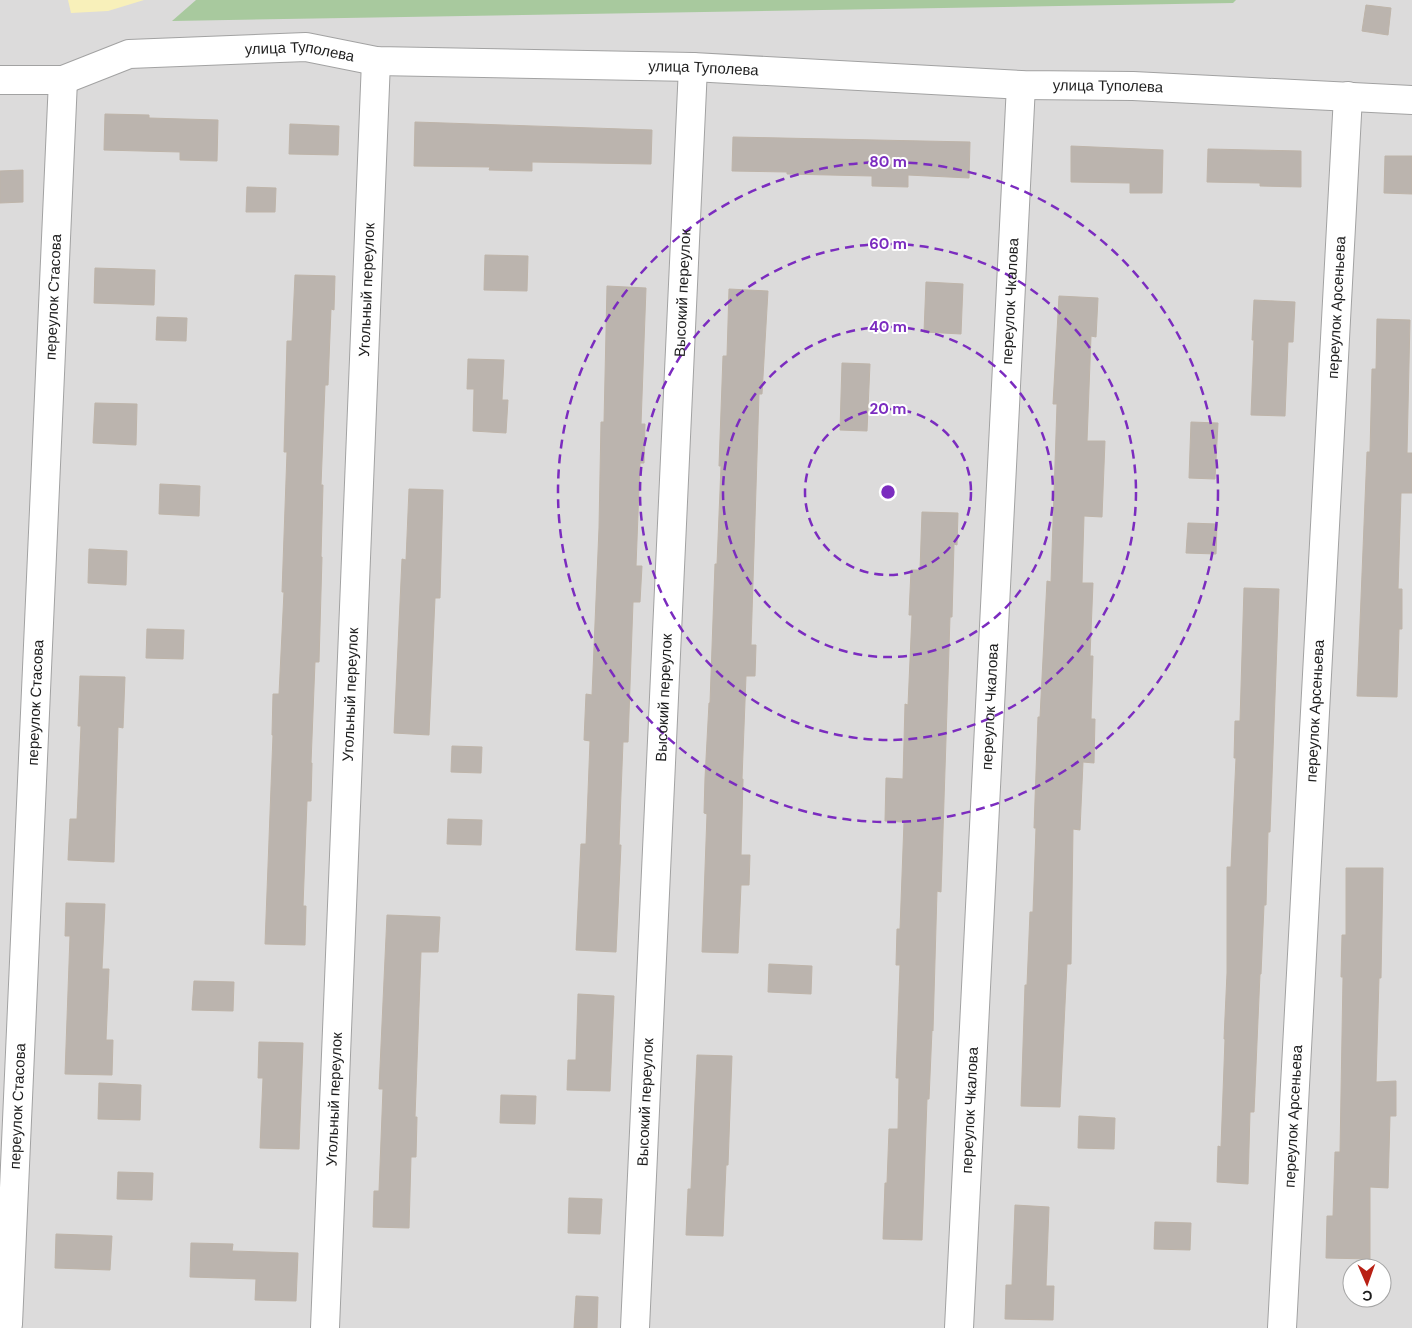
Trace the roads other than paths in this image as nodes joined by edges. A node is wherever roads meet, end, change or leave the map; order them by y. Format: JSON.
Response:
{"nodes":[{"id":1,"x":376,"y":61,"type":"junction"},
{"id":2,"x":693,"y":67,"type":"junction"},
{"id":3,"x":0,"y":80,"type":"edge"},
{"id":4,"x":63,"y":80,"type":"junction"},
{"id":5,"x":1021,"y":85,"type":"junction"},
{"id":6,"x":1348,"y":96,"type":"junction"},
{"id":7,"x":1412,"y":100,"type":"edge"},
{"id":8,"x":13,"y":1325,"type":"edge"},
{"id":9,"x":325,"y":1328,"type":"edge"},
{"id":10,"x":635,"y":1328,"type":"edge"},
{"id":11,"x":959,"y":1328,"type":"edge"},
{"id":12,"x":1282,"y":1328,"type":"edge"}],
"edges":[{"from":1,"to":2,"type":"street","name":"улица Туполева"},
{"from":1,"to":4,"type":"street","name":"улица Туполева"},
{"from":1,"to":9,"type":"street","name":"Угольный переулок"},
{"from":2,"to":5,"type":"street","name":"улица Туполева"},
{"from":2,"to":10,"type":"street","name":"Высокий переулок"},
{"from":3,"to":4,"type":"street","name":"улица Туполева"},
{"from":4,"to":8,"type":"street","name":"переулок Стасова"},
{"from":5,"to":6,"type":"street","name":"улица Туполева"},
{"from":5,"to":11,"type":"street","name":"переулок Чкалова"},
{"from":6,"to":7,"type":"street","name":"улица Туполева"},
{"from":6,"to":12,"type":"street","name":"переулок Арсеньева"}]}
